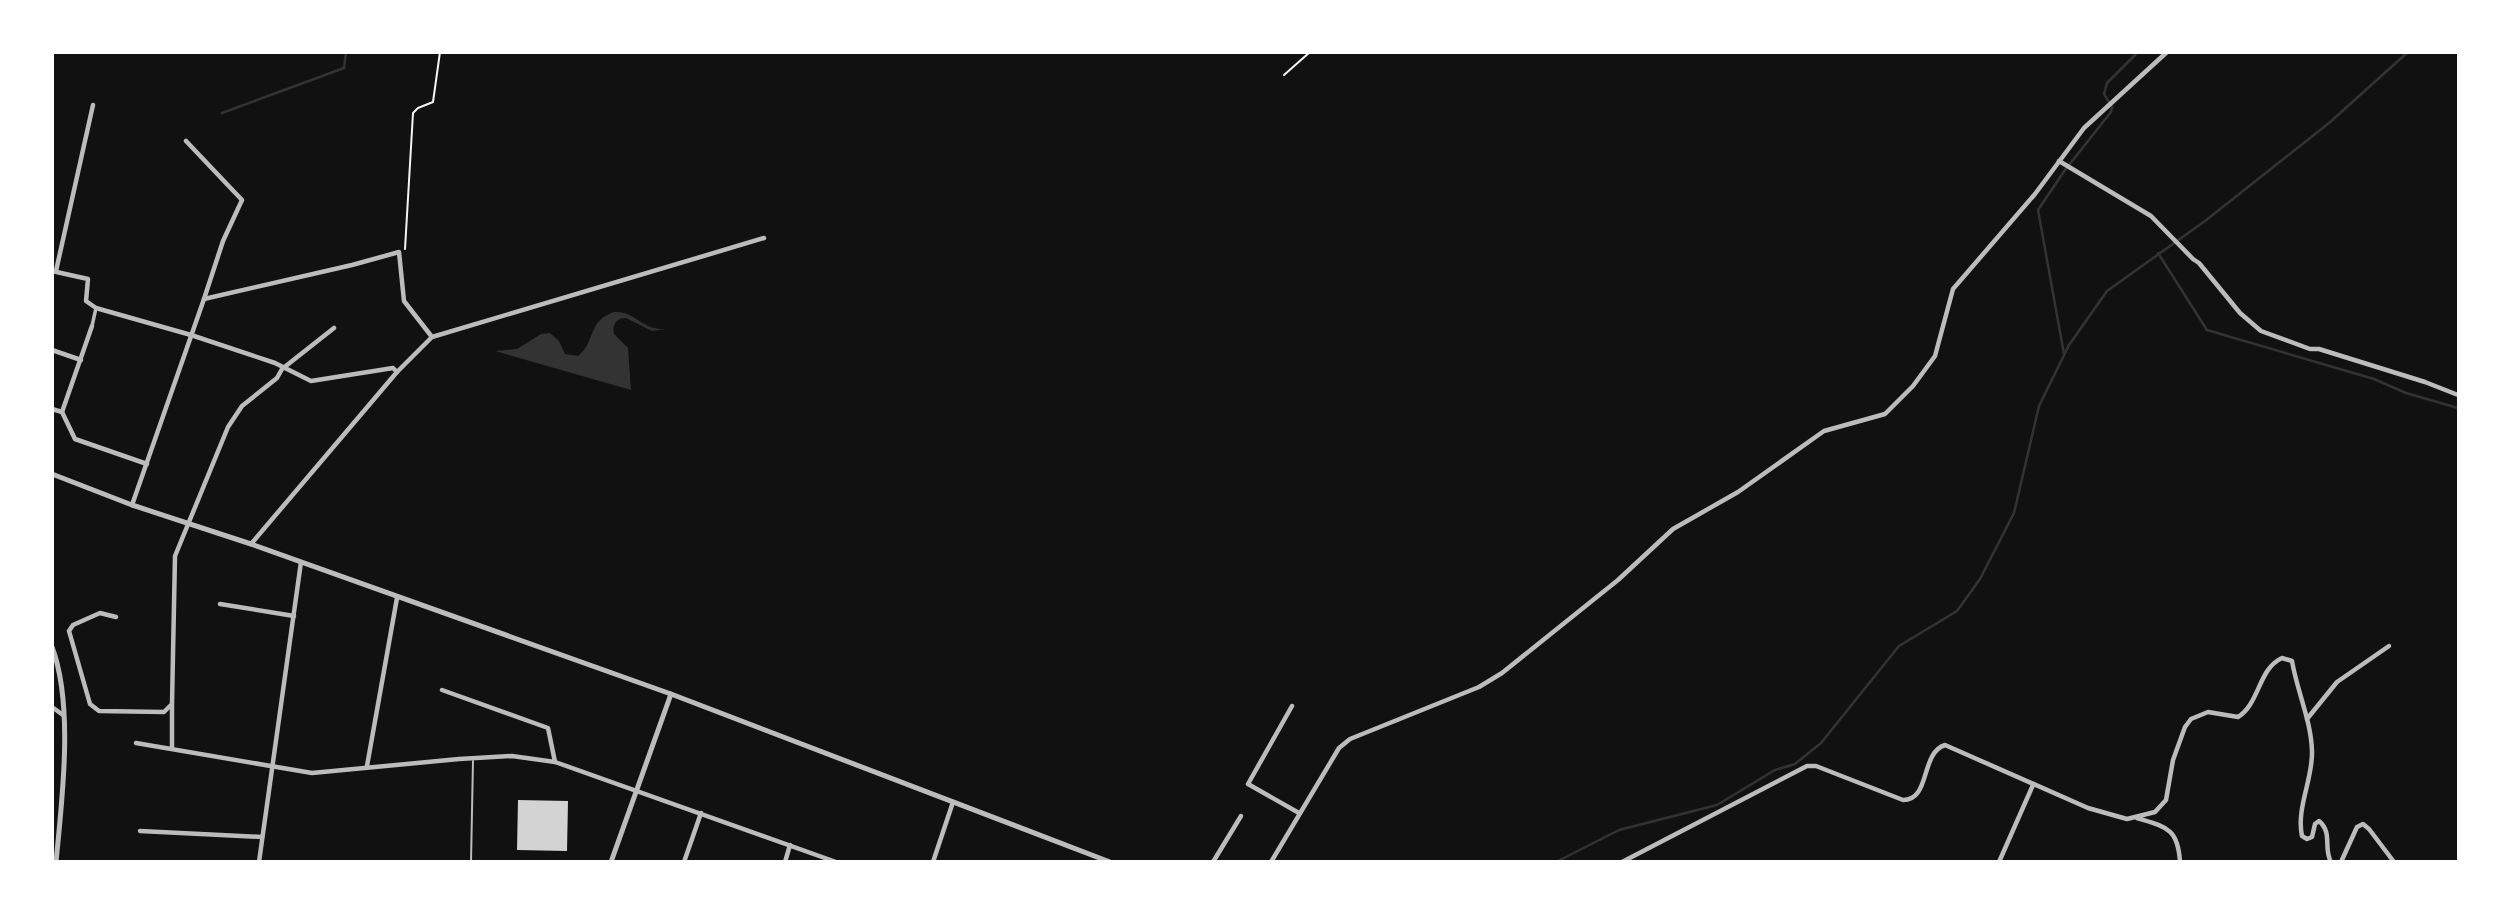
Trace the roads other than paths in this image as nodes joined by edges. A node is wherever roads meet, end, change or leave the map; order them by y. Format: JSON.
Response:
{"nodes":[{"id":1,"x":2167,"y":52,"type":"edge"},
{"id":2,"x":93,"y":105,"type":"dead end"},
{"id":3,"x":186,"y":141,"type":"dead end"},
{"id":4,"x":2059,"y":161,"type":"junction"},
{"id":5,"x":764,"y":238,"type":"dead end"},
{"id":6,"x":54,"y":271,"type":"edge"},
{"id":7,"x":204,"y":299,"type":"junction"},
{"id":8,"x":96,"y":308,"type":"junction"},
{"id":9,"x":92,"y":326,"type":"joint"},
{"id":10,"x":334,"y":328,"type":"dead end"},
{"id":11,"x":191,"y":335,"type":"junction"},
{"id":12,"x":432,"y":337,"type":"junction"},
{"id":13,"x":52,"y":350,"type":"edge"},
{"id":14,"x":81,"y":360,"type":"junction"},
{"id":15,"x":282,"y":369,"type":"junction"},
{"id":16,"x":397,"y":372,"type":"junction"},
{"id":17,"x":2459,"y":395,"type":"edge"},
{"id":18,"x":52,"y":409,"type":"edge"},
{"id":19,"x":62,"y":412,"type":"junction"},
{"id":20,"x":147,"y":464,"type":"junction"},
{"id":21,"x":52,"y":474,"type":"edge"},
{"id":22,"x":132,"y":505,"type":"junction"},
{"id":23,"x":188,"y":523,"type":"junction"},
{"id":24,"x":251,"y":544,"type":"junction"},
{"id":25,"x":301,"y":562,"type":"junction"},
{"id":26,"x":397,"y":598,"type":"junction"},
{"id":27,"x":220,"y":604,"type":"dead end"},
{"id":28,"x":294,"y":616,"type":"junction"},
{"id":29,"x":116,"y":617,"type":"dead end"},
{"id":30,"x":2389,"y":646,"type":"dead end"},
{"id":31,"x":52,"y":647,"type":"edge"},
{"id":32,"x":442,"y":690,"type":"dead end"},
{"id":33,"x":671,"y":694,"type":"junction"},
{"id":34,"x":172,"y":704,"type":"junction"},
{"id":35,"x":1292,"y":706,"type":"dead end"},
{"id":36,"x":52,"y":707,"type":"edge"},
{"id":37,"x":63,"y":715,"type":"junction"},
{"id":38,"x":2307,"y":719,"type":"junction"},
{"id":39,"x":136,"y":743,"type":"dead end"},
{"id":40,"x":172,"y":749,"type":"junction"},
{"id":41,"x":473,"y":758,"type":"junction"},
{"id":42,"x":555,"y":762,"type":"junction"},
{"id":43,"x":272,"y":766,"type":"junction"},
{"id":44,"x":367,"y":766,"type":"junction"},
{"id":45,"x":2033,"y":785,"type":"junction"},
{"id":46,"x":635,"y":789,"type":"junction"},
{"id":47,"x":953,"y":802,"type":"junction"},
{"id":48,"x":701,"y":812,"type":"junction"},
{"id":49,"x":1299,"y":813,"type":"junction"},
{"id":50,"x":1241,"y":816,"type":"dead end"},
{"id":51,"x":2136,"y":818,"type":"junction"},
{"id":52,"x":140,"y":831,"type":"dead end"},
{"id":53,"x":262,"y":837,"type":"junction"},
{"id":54,"x":790,"y":845,"type":"junction"},
{"id":55,"x":54,"y":853,"type":"edge"},
{"id":56,"x":56,"y":862,"type":"edge"},
{"id":57,"x":258,"y":862,"type":"edge"},
{"id":58,"x":471,"y":862,"type":"edge"},
{"id":59,"x":611,"y":862,"type":"edge"},
{"id":60,"x":684,"y":862,"type":"edge"},
{"id":61,"x":785,"y":862,"type":"edge"},
{"id":62,"x":836,"y":862,"type":"edge"},
{"id":63,"x":933,"y":862,"type":"edge"},
{"id":64,"x":1110,"y":862,"type":"edge"},
{"id":65,"x":1213,"y":862,"type":"edge"},
{"id":66,"x":1271,"y":862,"type":"edge"},
{"id":67,"x":1622,"y":862,"type":"edge"},
{"id":68,"x":1998,"y":862,"type":"edge"},
{"id":69,"x":2180,"y":862,"type":"edge"},
{"id":70,"x":2331,"y":862,"type":"edge"},
{"id":71,"x":2341,"y":862,"type":"edge"},
{"id":72,"x":2394,"y":862,"type":"edge"}],
"edges":[{"from":1,"to":4,"type":"street"},
{"from":2,"to":6,"type":"street"},
{"from":3,"to":7,"type":"street"},
{"from":4,"to":17,"type":"street"},
{"from":4,"to":49,"type":"street"},
{"from":5,"to":12,"type":"street"},
{"from":6,"to":8,"type":"street"},
{"from":7,"to":11,"type":"street"},
{"from":7,"to":12,"type":"street"},
{"from":8,"to":9,"type":"street"},
{"from":8,"to":11,"type":"street"},
{"from":9,"to":14,"type":"street"},
{"from":10,"to":15,"type":"street"},
{"from":11,"to":15,"type":"street"},
{"from":11,"to":20,"type":"street"},
{"from":12,"to":16,"type":"street"},
{"from":13,"to":14,"type":"street"},
{"from":14,"to":19,"type":"street"},
{"from":15,"to":16,"type":"street"},
{"from":15,"to":23,"type":"street"},
{"from":16,"to":24,"type":"street"},
{"from":18,"to":19,"type":"street"},
{"from":19,"to":20,"type":"street"},
{"from":20,"to":22,"type":"street"},
{"from":21,"to":22,"type":"street"},
{"from":22,"to":23,"type":"street"},
{"from":23,"to":24,"type":"street"},
{"from":23,"to":34,"type":"street"},
{"from":24,"to":25,"type":"street"},
{"from":25,"to":26,"type":"street"},
{"from":25,"to":28,"type":"street"},
{"from":26,"to":33,"type":"street"},
{"from":26,"to":44,"type":"street"},
{"from":27,"to":28,"type":"street"},
{"from":28,"to":43,"type":"street"},
{"from":29,"to":34,"type":"street"},
{"from":30,"to":38,"type":"street"},
{"from":31,"to":37,"type":"street"},
{"from":32,"to":42,"type":"street"},
{"from":33,"to":46,"type":"street"},
{"from":33,"to":47,"type":"street"},
{"from":34,"to":40,"type":"street"},
{"from":35,"to":49,"type":"street"},
{"from":36,"to":37,"type":"street"},
{"from":37,"to":55,"type":"street"},
{"from":38,"to":51,"type":"street"},
{"from":38,"to":70,"type":"street"},
{"from":39,"to":40,"type":"street"},
{"from":40,"to":43,"type":"street"},
{"from":41,"to":42,"type":"street"},
{"from":41,"to":44,"type":"street"},
{"from":41,"to":58,"type":"lane"},
{"from":42,"to":46,"type":"street"},
{"from":43,"to":44,"type":"street"},
{"from":43,"to":53,"type":"street"},
{"from":45,"to":51,"type":"street"},
{"from":45,"to":67,"type":"street"},
{"from":45,"to":68,"type":"street"},
{"from":46,"to":48,"type":"street"},
{"from":46,"to":59,"type":"street"},
{"from":47,"to":63,"type":"street"},
{"from":47,"to":64,"type":"street"},
{"from":48,"to":54,"type":"street"},
{"from":48,"to":60,"type":"street"},
{"from":49,"to":66,"type":"street"},
{"from":50,"to":65,"type":"street"},
{"from":51,"to":69,"type":"street"},
{"from":52,"to":53,"type":"street"},
{"from":53,"to":57,"type":"street"},
{"from":54,"to":61,"type":"street"},
{"from":54,"to":62,"type":"street"},
{"from":55,"to":56,"type":"street"},
{"from":71,"to":72,"type":"street"}]}
